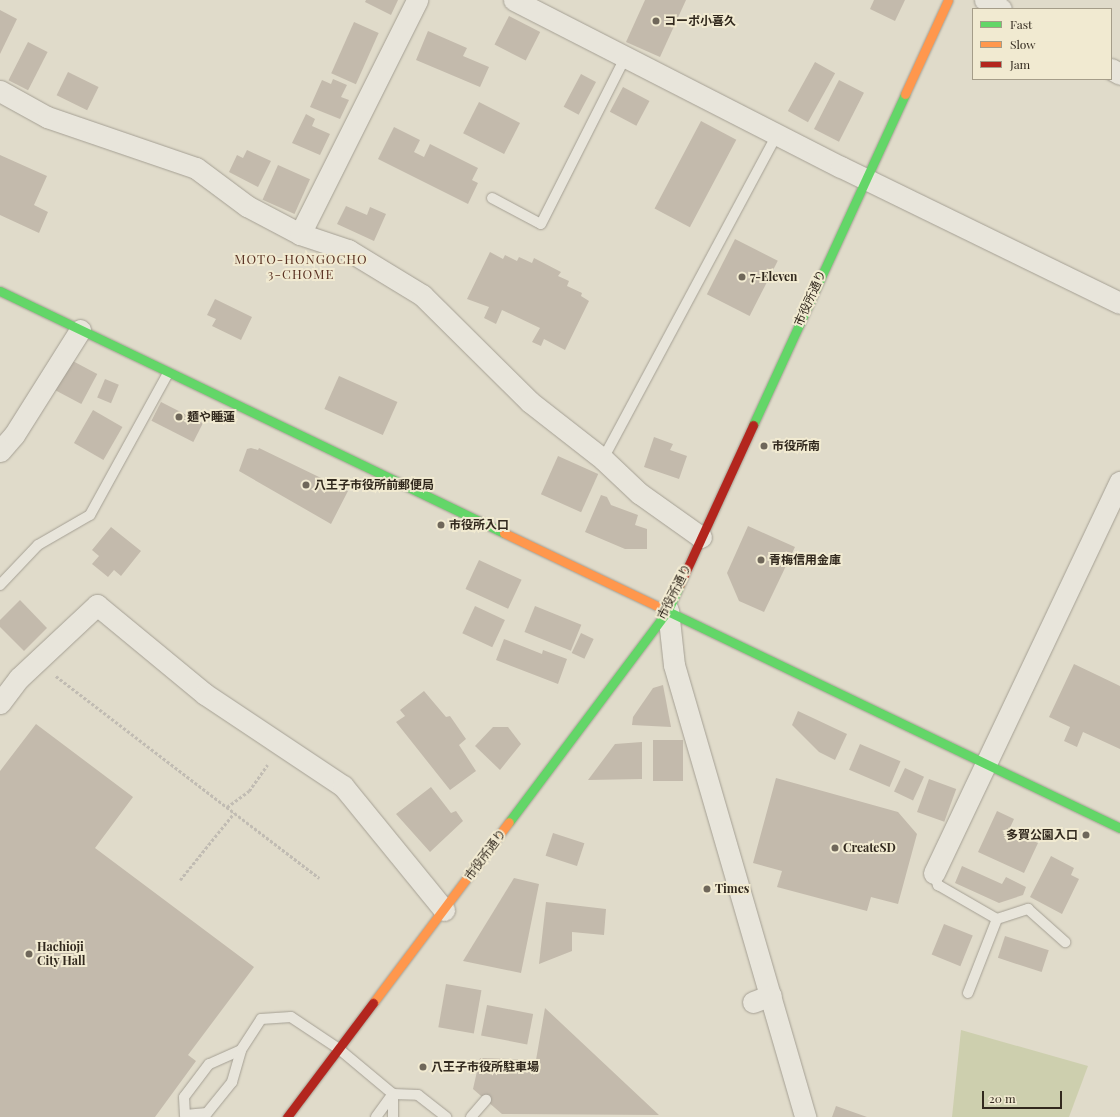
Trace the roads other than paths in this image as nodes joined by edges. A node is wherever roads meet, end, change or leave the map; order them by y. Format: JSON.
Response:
{"nodes":[{"id":1,"x":417,"y":0,"type":"edge"},
{"id":2,"x":514,"y":0,"type":"edge"},
{"id":3,"x":948,"y":0,"type":"edge"},
{"id":4,"x":984,"y":0,"type":"edge"},
{"id":5,"x":999,"y":8,"type":"edge"},
{"id":6,"x":626,"y":56,"type":"junction"},
{"id":7,"x":0,"y":91,"type":"edge"},
{"id":8,"x":778,"y":134,"type":"junction"},
{"id":9,"x":864,"y":178,"type":"junction"},
{"id":10,"x":492,"y":198,"type":"dead end"},
{"id":11,"x":300,"y":234,"type":"junction"},
{"id":12,"x":0,"y":291,"type":"edge"},
{"id":13,"x":1119,"y":301,"type":"edge"},
{"id":14,"x":80,"y":330,"type":"junction"},
{"id":15,"x":168,"y":373,"type":"junction"},
{"id":16,"x":0,"y":451,"type":"edge"},
{"id":17,"x":603,"y":460,"type":"junction"},
{"id":18,"x":1120,"y":482,"type":"edge"},
{"id":19,"x":701,"y":537,"type":"junction"},
{"id":20,"x":0,"y":585,"type":"edge"},
{"id":21,"x":668,"y":610,"type":"junction"},
{"id":22,"x":0,"y":703,"type":"edge"},
{"id":23,"x":988,"y":765,"type":"junction"},
{"id":24,"x":1120,"y":828,"type":"edge"},
{"id":25,"x":934,"y":873,"type":"joint"},
{"id":26,"x":444,"y":910,"type":"junction"},
{"id":27,"x":997,"y":919,"type":"junction"},
{"id":28,"x":1065,"y":942,"type":"dead end"},
{"id":29,"x":968,"y":992,"type":"dead end"},
{"id":30,"x":241,"y":1050,"type":"junction"},
{"id":31,"x":338,"y":1050,"type":"junction"},
{"id":32,"x":394,"y":1094,"type":"junction"},
{"id":33,"x":486,"y":1100,"type":"dead end"},
{"id":34,"x":185,"y":1116,"type":"edge"},
{"id":35,"x":288,"y":1117,"type":"edge"},
{"id":36,"x":376,"y":1117,"type":"edge"},
{"id":37,"x":393,"y":1117,"type":"edge"},
{"id":38,"x":446,"y":1117,"type":"edge"},
{"id":39,"x":471,"y":1117,"type":"edge"},
{"id":40,"x":805,"y":1117,"type":"edge"}],
"edges":[{"from":1,"to":11,"type":"street"},
{"from":2,"to":6,"type":"street"},
{"from":3,"to":9,"type":"street","name":"市役所通り"},
{"from":4,"to":5,"type":"street"},
{"from":6,"to":8,"type":"street"},
{"from":6,"to":10,"type":"lane"},
{"from":7,"to":11,"type":"street"},
{"from":8,"to":9,"type":"street"},
{"from":8,"to":17,"type":"lane"},
{"from":9,"to":13,"type":"street"},
{"from":9,"to":19,"type":"street","name":"市役所通り"},
{"from":11,"to":17,"type":"street"},
{"from":12,"to":14,"type":"street"},
{"from":14,"to":15,"type":"street"},
{"from":14,"to":16,"type":"street"},
{"from":15,"to":20,"type":"lane"},
{"from":15,"to":21,"type":"street"},
{"from":17,"to":19,"type":"street"},
{"from":18,"to":23,"type":"street"},
{"from":19,"to":21,"type":"street","name":"市役所通り"},
{"from":21,"to":23,"type":"street"},
{"from":21,"to":26,"type":"street","name":"市役所通り"},
{"from":21,"to":40,"type":"street"},
{"from":22,"to":26,"type":"street"},
{"from":23,"to":24,"type":"street"},
{"from":23,"to":25,"type":"street"},
{"from":25,"to":27,"type":"lane"},
{"from":26,"to":31,"type":"street","name":"市役所通り"},
{"from":27,"to":28,"type":"lane"},
{"from":27,"to":29,"type":"lane"},
{"from":30,"to":31,"type":"lane"},
{"from":30,"to":34,"type":"lane"},
{"from":30,"to":34,"type":"lane"},
{"from":31,"to":32,"type":"lane"},
{"from":31,"to":35,"type":"street","name":"市役所通り"},
{"from":32,"to":36,"type":"lane"},
{"from":32,"to":37,"type":"lane"},
{"from":32,"to":38,"type":"lane"},
{"from":33,"to":39,"type":"lane"}]}
